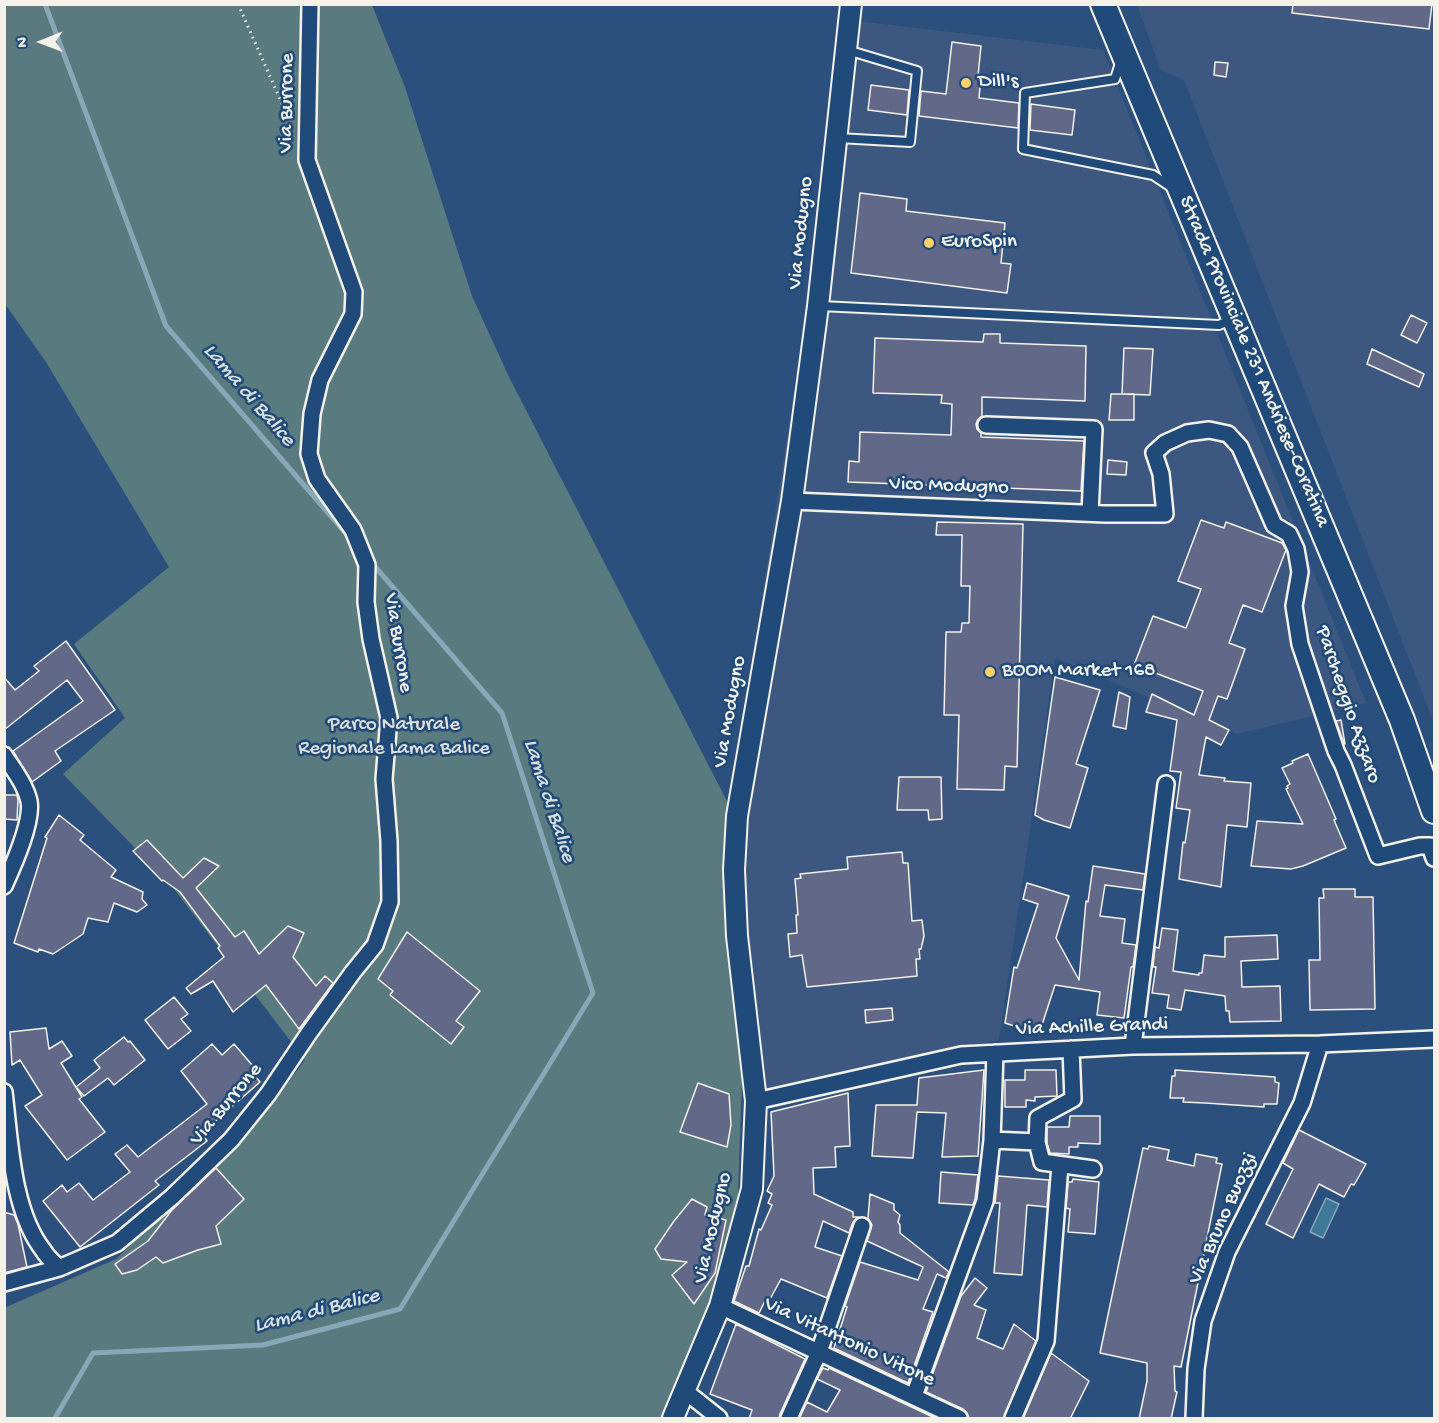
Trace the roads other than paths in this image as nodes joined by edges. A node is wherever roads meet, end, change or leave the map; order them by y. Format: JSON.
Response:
{"nodes":[{"id":1,"x":310,"y":4,"type":"edge"},
{"id":2,"x":851,"y":4,"type":"edge"},
{"id":3,"x":1103,"y":4,"type":"edge"},
{"id":4,"x":846,"y":50,"type":"junction"},
{"id":5,"x":1123,"y":53,"type":"junction"},
{"id":6,"x":836,"y":138,"type":"junction"},
{"id":7,"x":1182,"y":194,"type":"junction"},
{"id":8,"x":818,"y":306,"type":"junction"},
{"id":9,"x":1234,"y":318,"type":"junction"},
{"id":10,"x":986,"y":425,"type":"dead end"},
{"id":11,"x":792,"y":501,"type":"junction"},
{"id":12,"x":1097,"y":513,"type":"junction"},
{"id":13,"x":1402,"y":720,"type":"junction"},
{"id":14,"x":4,"y":755,"type":"edge"},
{"id":15,"x":1166,"y":784,"type":"dead end"},
{"id":16,"x":1434,"y":788,"type":"edge"},
{"id":17,"x":1434,"y":811,"type":"edge"},
{"id":18,"x":1434,"y":858,"type":"edge"},
{"id":19,"x":4,"y":886,"type":"edge"},
{"id":20,"x":1434,"y":1039,"type":"edge"},
{"id":21,"x":1320,"y":1044,"type":"junction"},
{"id":22,"x":1133,"y":1046,"type":"junction"},
{"id":23,"x":1071,"y":1049,"type":"junction"},
{"id":24,"x":995,"y":1053,"type":"junction"},
{"id":25,"x":4,"y":1092,"type":"edge"},
{"id":26,"x":756,"y":1101,"type":"junction"},
{"id":27,"x":992,"y":1140,"type":"junction"},
{"id":28,"x":1037,"y":1142,"type":"junction"},
{"id":29,"x":1060,"y":1165,"type":"junction"},
{"id":30,"x":1093,"y":1169,"type":"dead end"},
{"id":31,"x":862,"y":1226,"type":"dead end"},
{"id":32,"x":58,"y":1268,"type":"junction"},
{"id":33,"x":4,"y":1283,"type":"edge"},
{"id":34,"x":720,"y":1306,"type":"junction"},
{"id":35,"x":819,"y":1352,"type":"junction"},
{"id":36,"x":685,"y":1391,"type":"junction"},
{"id":37,"x":914,"y":1396,"type":"junction"},
{"id":38,"x":952,"y":1417,"type":"edge"},
{"id":39,"x":673,"y":1419,"type":"edge"},
{"id":40,"x":719,"y":1419,"type":"edge"},
{"id":41,"x":789,"y":1419,"type":"edge"},
{"id":42,"x":1013,"y":1419,"type":"edge"},
{"id":43,"x":1194,"y":1419,"type":"edge"}],
"edges":[{"from":1,"to":32,"type":"street","name":"Via Burrone"},
{"from":2,"to":4,"type":"street","name":"Via Modugno"},
{"from":3,"to":5,"type":"main road","name":"Strada Provinciale 231 Andriese-Coratina"},
{"from":4,"to":6,"type":"street","name":"Via Modugno"},
{"from":4,"to":6,"type":"lane"},
{"from":5,"to":7,"type":"main road","name":"Strada Provinciale 231 Andriese-Coratina"},
{"from":5,"to":7,"type":"lane"},
{"from":6,"to":8,"type":"street","name":"Via Modugno"},
{"from":7,"to":9,"type":"main road","name":"Strada Provinciale 231 Andriese-Coratina"},
{"from":8,"to":9,"type":"lane"},
{"from":8,"to":11,"type":"street","name":"Via Modugno"},
{"from":9,"to":13,"type":"main road","name":"Strada Provinciale 231 Andriese-Coratina"},
{"from":10,"to":12,"type":"street"},
{"from":11,"to":12,"type":"street","name":"Vico Modugno"},
{"from":11,"to":26,"type":"street","name":"Via Modugno"},
{"from":12,"to":18,"type":"street","name":"Parcheggio Azzaro"},
{"from":13,"to":16,"type":"main road","name":"Strada Provinciale 231 Andriese-Coratina"},
{"from":13,"to":17,"type":"main road","name":"Strada Provinciale 231 Andriese-Coratina"},
{"from":14,"to":19,"type":"street"},
{"from":15,"to":22,"type":"street"},
{"from":20,"to":21,"type":"street","name":"Via Achille Grandi"},
{"from":21,"to":22,"type":"street","name":"Via Achille Grandi"},
{"from":21,"to":43,"type":"street","name":"Via Bruno Buozzi"},
{"from":22,"to":23,"type":"street","name":"Via Achille Grandi"},
{"from":23,"to":24,"type":"street","name":"Via Achille Grandi"},
{"from":23,"to":28,"type":"street"},
{"from":24,"to":26,"type":"street","name":"Via Achille Grandi"},
{"from":24,"to":27,"type":"street"},
{"from":25,"to":32,"type":"street"},
{"from":26,"to":34,"type":"street","name":"Via Modugno"},
{"from":27,"to":28,"type":"street"},
{"from":27,"to":37,"type":"street"},
{"from":28,"to":29,"type":"street"},
{"from":29,"to":30,"type":"street"},
{"from":29,"to":42,"type":"street"},
{"from":31,"to":35,"type":"street"},
{"from":32,"to":33,"type":"street","name":"Via Burrone"},
{"from":34,"to":35,"type":"street","name":"Via Vitantonio Vitone"},
{"from":34,"to":36,"type":"street","name":"Via Modugno"},
{"from":35,"to":37,"type":"street","name":"Via Vitantonio Vitone"},
{"from":35,"to":41,"type":"street"},
{"from":36,"to":39,"type":"street","name":"Via Modugno"},
{"from":36,"to":40,"type":"street"},
{"from":37,"to":38,"type":"street","name":"Via Vitantonio Vitone"}]}
